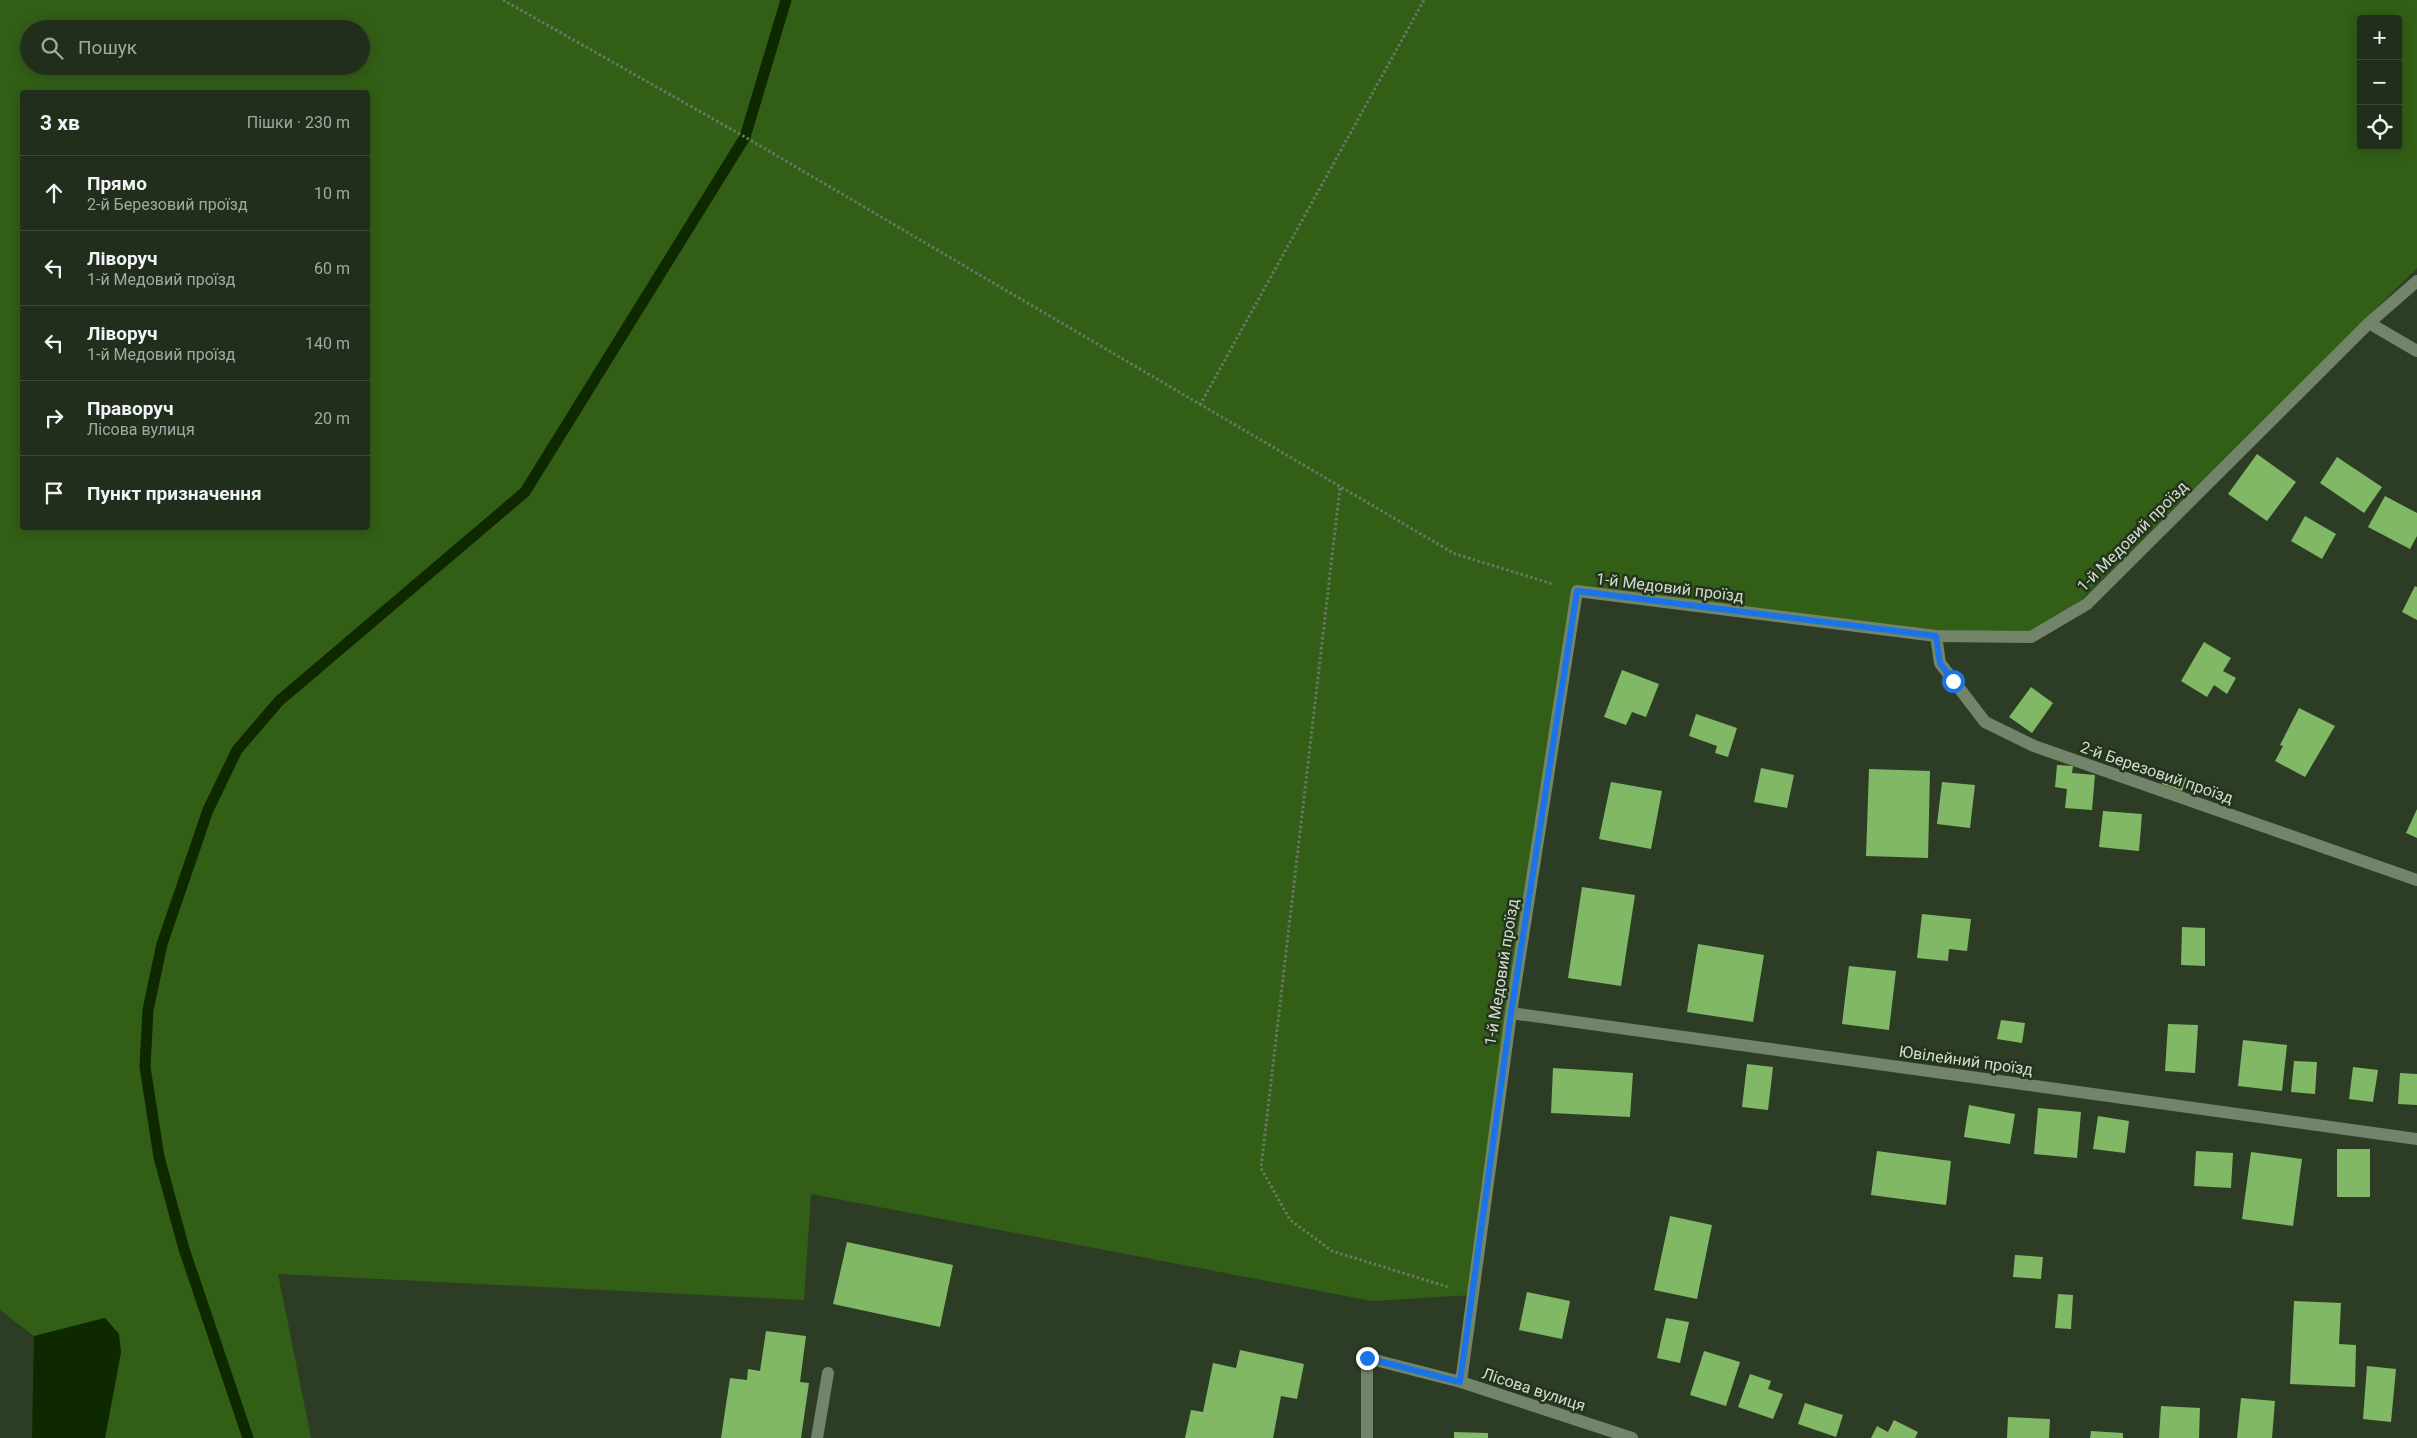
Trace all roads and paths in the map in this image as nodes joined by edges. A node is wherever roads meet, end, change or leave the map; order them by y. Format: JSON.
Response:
{"nodes":[{"id":1,"x":503,"y":0,"type":"edge"},
{"id":2,"x":1424,"y":0,"type":"edge"},
{"id":3,"x":2417,"y":281,"type":"edge"},
{"id":4,"x":2369,"y":323,"type":"junction"},
{"id":5,"x":2417,"y":351,"type":"edge"},
{"id":6,"x":1200,"y":405,"type":"junction"},
{"id":7,"x":1340,"y":487,"type":"junction"},
{"id":8,"x":1577,"y":591,"type":"junction"},
{"id":9,"x":1936,"y":636,"type":"junction"},
{"id":10,"x":2417,"y":880,"type":"edge"},
{"id":11,"x":1511,"y":1013,"type":"junction"},
{"id":12,"x":2417,"y":1139,"type":"edge"},
{"id":13,"x":1473,"y":1295,"type":"junction"},
{"id":14,"x":828,"y":1373,"type":"dead end"},
{"id":15,"x":1460,"y":1382,"type":"junction"},
{"id":16,"x":817,"y":1438,"type":"edge"},
{"id":17,"x":1367,"y":1438,"type":"edge"},
{"id":18,"x":1632,"y":1438,"type":"edge"}],
"edges":[{"from":1,"to":6,"type":"path"},
{"from":2,"to":6,"type":"path"},
{"from":3,"to":4,"type":"street","name":"1-й Медовий проїзд"},
{"from":4,"to":5,"type":"street"},
{"from":4,"to":9,"type":"street","name":"1-й Медовий проїзд"},
{"from":6,"to":7,"type":"path"},
{"from":7,"to":8,"type":"path"},
{"from":7,"to":13,"type":"path"},
{"from":8,"to":9,"type":"street","name":"1-й Медовий проїзд"},
{"from":8,"to":11,"type":"street","name":"1-й Медовий проїзд"},
{"from":9,"to":10,"type":"street","name":"2-й Березовий проїзд"},
{"from":11,"to":12,"type":"street","name":"Ювілейний проїзд"},
{"from":11,"to":13,"type":"street","name":"1-й Медовий проїзд"},
{"from":13,"to":15,"type":"street","name":"1-й Медовий проїзд"},
{"from":14,"to":16,"type":"street"},
{"from":15,"to":17,"type":"street","name":"Лісова вулиця"},
{"from":15,"to":18,"type":"street","name":"Лісова вулиця"}]}
